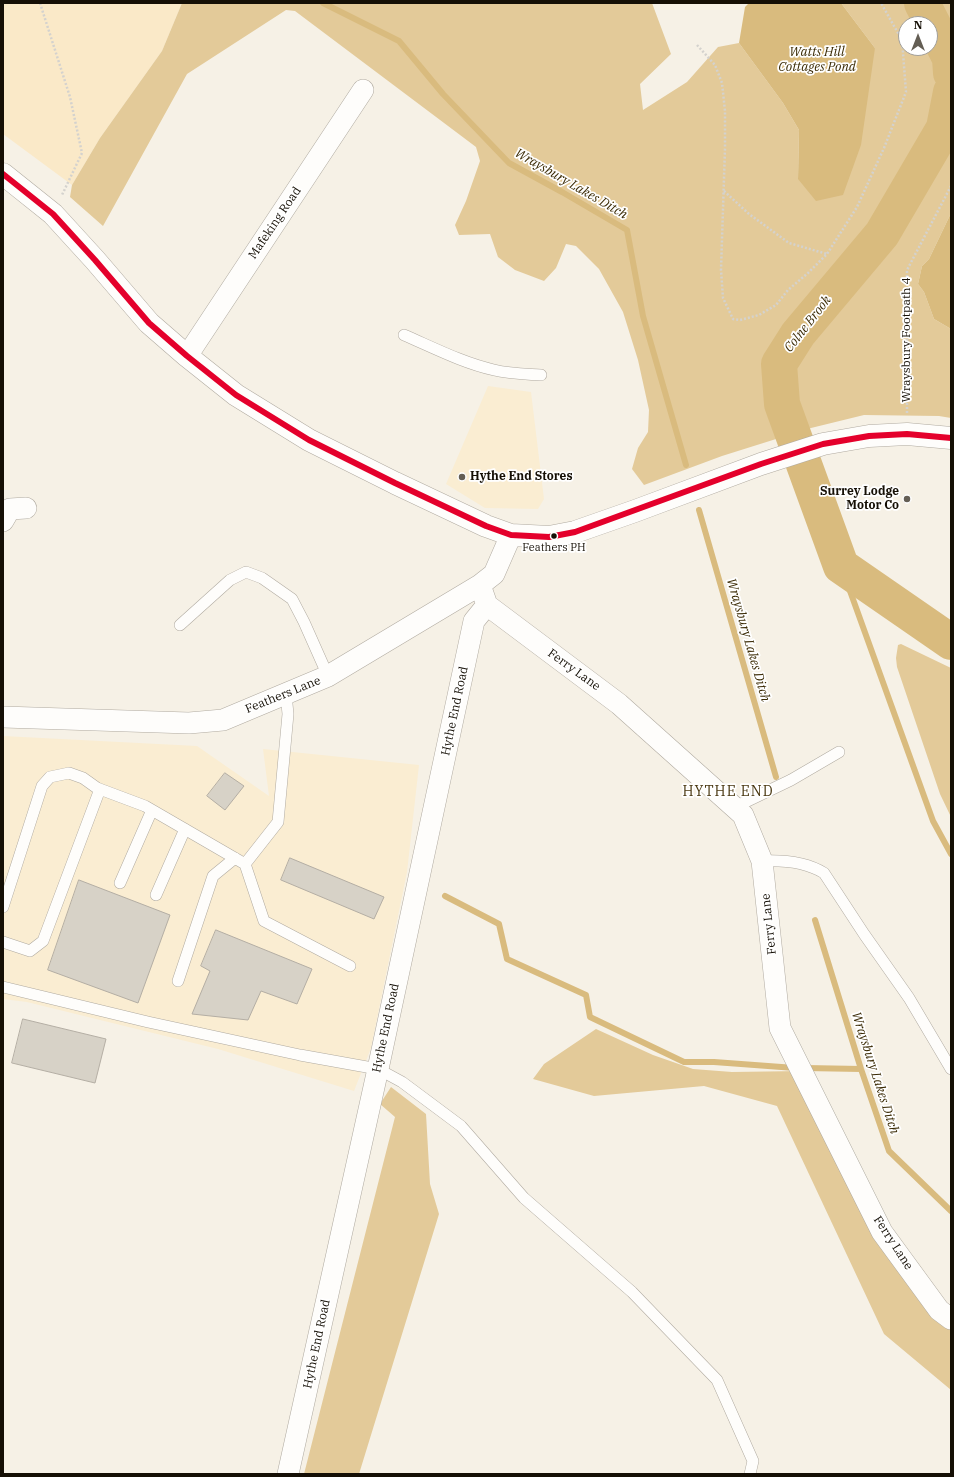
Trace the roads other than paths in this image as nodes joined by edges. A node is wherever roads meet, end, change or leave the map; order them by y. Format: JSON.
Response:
{"nodes":[{"id":1,"x":363,"y":90,"type":"dead end"},
{"id":2,"x":3,"y":174,"type":"edge"},
{"id":3,"x":404,"y":335,"type":"dead end"},
{"id":4,"x":187,"y":356,"type":"junction"},
{"id":5,"x":541,"y":375,"type":"dead end"},
{"id":6,"x":951,"y":438,"type":"edge"},
{"id":7,"x":26,"y":508,"type":"dead end"},
{"id":8,"x":3,"y":521,"type":"edge"},
{"id":9,"x":510,"y":535,"type":"junction"},
{"id":10,"x":480,"y":586,"type":"junction"},
{"id":11,"x":487,"y":606,"type":"junction"},
{"id":12,"x":180,"y":625,"type":"dead end"},
{"id":13,"x":328,"y":676,"type":"junction"},
{"id":14,"x":286,"y":694,"type":"junction"},
{"id":15,"x":3,"y":717,"type":"edge"},
{"id":16,"x":839,"y":752,"type":"dead end"},
{"id":17,"x":100,"y":789,"type":"junction"},
{"id":18,"x":736,"y":807,"type":"junction"},
{"id":19,"x":152,"y":810,"type":"junction"},
{"id":20,"x":184,"y":829,"type":"junction"},
{"id":21,"x":235,"y":858,"type":"junction"},
{"id":22,"x":762,"y":861,"type":"junction"},
{"id":23,"x":245,"y":864,"type":"junction"},
{"id":24,"x":120,"y":883,"type":"dead end"},
{"id":25,"x":156,"y":895,"type":"dead end"},
{"id":26,"x":3,"y":907,"type":"edge"},
{"id":27,"x":3,"y":942,"type":"edge"},
{"id":28,"x":350,"y":966,"type":"dead end"},
{"id":29,"x":178,"y":981,"type":"dead end"},
{"id":30,"x":3,"y":987,"type":"edge"},
{"id":31,"x":951,"y":1068,"type":"edge"},
{"id":32,"x":378,"y":1069,"type":"junction"},
{"id":33,"x":951,"y":1319,"type":"edge"},
{"id":34,"x":288,"y":1474,"type":"edge"},
{"id":35,"x":750,"y":1474,"type":"edge"}],
"edges":[{"from":1,"to":4,"type":"street","name":"Mafeking Road"},
{"from":2,"to":4,"type":"main road"},
{"from":3,"to":5,"type":"lane"},
{"from":4,"to":9,"type":"main road"},
{"from":6,"to":9,"type":"main road"},
{"from":7,"to":8,"type":"street"},
{"from":9,"to":10,"type":"street","name":"Feathers Lane"},
{"from":10,"to":11,"type":"street"},
{"from":10,"to":13,"type":"street","name":"Feathers Lane"},
{"from":11,"to":18,"type":"street","name":"Ferry Lane"},
{"from":11,"to":32,"type":"street","name":"Hythe End Road"},
{"from":12,"to":13,"type":"lane"},
{"from":13,"to":14,"type":"street","name":"Feathers Lane"},
{"from":14,"to":15,"type":"street","name":"Feathers Lane"},
{"from":14,"to":23,"type":"lane"},
{"from":16,"to":18,"type":"lane"},
{"from":17,"to":19,"type":"lane"},
{"from":17,"to":26,"type":"lane"},
{"from":17,"to":27,"type":"lane"},
{"from":18,"to":22,"type":"street","name":"Ferry Lane"},
{"from":19,"to":20,"type":"lane"},
{"from":19,"to":24,"type":"lane"},
{"from":20,"to":21,"type":"lane"},
{"from":20,"to":25,"type":"lane"},
{"from":21,"to":23,"type":"lane"},
{"from":21,"to":29,"type":"lane"},
{"from":22,"to":31,"type":"lane"},
{"from":22,"to":33,"type":"street","name":"Ferry Lane"},
{"from":23,"to":28,"type":"lane"},
{"from":30,"to":32,"type":"lane"},
{"from":32,"to":34,"type":"street","name":"Hythe End Road"},
{"from":32,"to":35,"type":"lane"}]}
